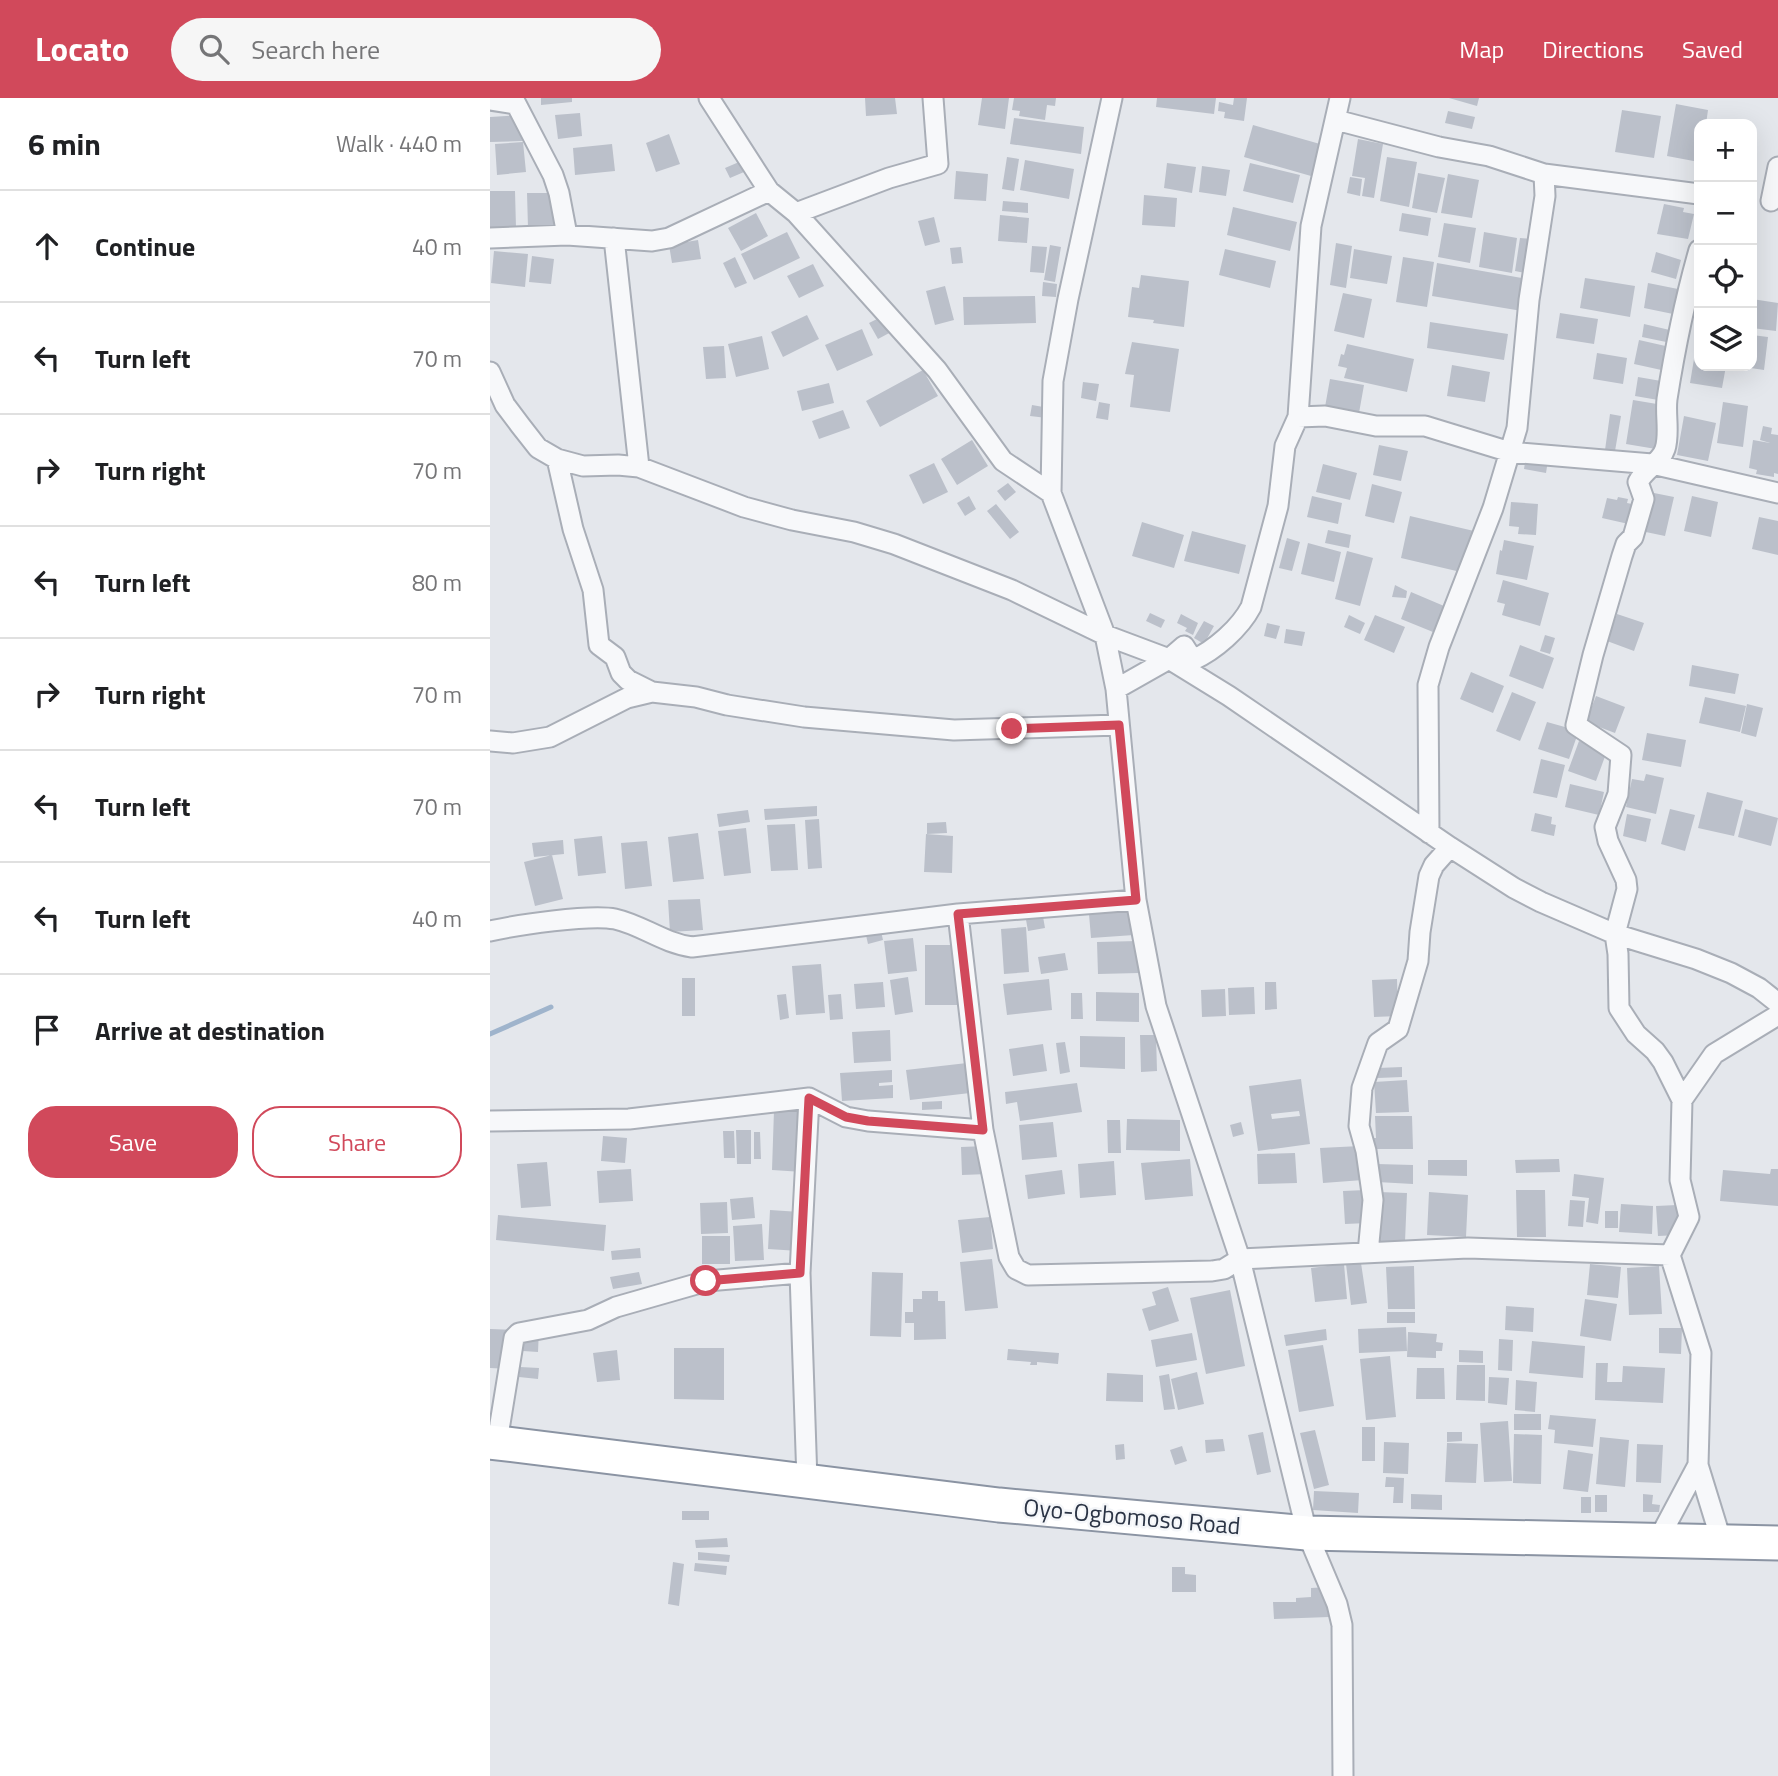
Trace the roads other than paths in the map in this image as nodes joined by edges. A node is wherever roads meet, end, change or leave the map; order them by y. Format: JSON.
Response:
{"nodes":[{"id":1,"x":709,"y":98,"type":"edge"},
{"id":2,"x":933,"y":98,"type":"edge"},
{"id":3,"x":1112,"y":98,"type":"edge"},
{"id":4,"x":1340,"y":98,"type":"edge"},
{"id":5,"x":490,"y":100,"type":"edge"},
{"id":6,"x":514,"y":101,"type":"edge"},
{"id":7,"x":1336,"y":120,"type":"junction"},
{"id":8,"x":1778,"y":167,"type":"edge"},
{"id":9,"x":1544,"y":174,"type":"junction"},
{"id":10,"x":769,"y":191,"type":"junction"},
{"id":11,"x":1694,"y":193,"type":"edge"},
{"id":12,"x":1767,"y":201,"type":"edge"},
{"id":13,"x":796,"y":214,"type":"junction"},
{"id":14,"x":567,"y":235,"type":"junction"},
{"id":15,"x":490,"y":238,"type":"edge"},
{"id":16,"x":614,"y":238,"type":"junction"},
{"id":17,"x":1694,"y":268,"type":"edge"},
{"id":18,"x":490,"y":372,"type":"edge"},
{"id":19,"x":1298,"y":417,"type":"junction"},
{"id":20,"x":1510,"y":452,"type":"junction"},
{"id":21,"x":556,"y":459,"type":"junction"},
{"id":22,"x":1652,"y":464,"type":"junction"},
{"id":23,"x":639,"y":467,"type":"junction"},
{"id":24,"x":1051,"y":493,"type":"junction"},
{"id":25,"x":1778,"y":493,"type":"edge"},
{"id":26,"x":1105,"y":635,"type":"junction"},
{"id":27,"x":1169,"y":659,"type":"junction"},
{"id":28,"x":1116,"y":689,"type":"junction"},
{"id":29,"x":652,"y":692,"type":"junction"},
{"id":30,"x":1119,"y":725,"type":"junction"},
{"id":31,"x":490,"y":741,"type":"edge"},
{"id":32,"x":1429,"y":833,"type":"junction"},
{"id":33,"x":1450,"y":847,"type":"junction"},
{"id":34,"x":1136,"y":900,"type":"junction"},
{"id":35,"x":958,"y":914,"type":"junction"},
{"id":36,"x":490,"y":931,"type":"edge"},
{"id":37,"x":1615,"y":934,"type":"junction"},
{"id":38,"x":1778,"y":1003,"type":"edge"},
{"id":39,"x":1778,"y":1015,"type":"edge"},
{"id":40,"x":809,"y":1098,"type":"junction"},
{"id":41,"x":1682,"y":1100,"type":"junction"},
{"id":42,"x":490,"y":1121,"type":"edge"},
{"id":43,"x":983,"y":1130,"type":"junction"},
{"id":44,"x":1368,"y":1253,"type":"junction"},
{"id":45,"x":1670,"y":1255,"type":"junction"},
{"id":46,"x":1240,"y":1259,"type":"junction"},
{"id":47,"x":800,"y":1273,"type":"junction"},
{"id":48,"x":493,"y":1442,"type":"edge"},
{"id":49,"x":1698,"y":1465,"type":"junction"},
{"id":50,"x":807,"y":1481,"type":"junction"},
{"id":51,"x":1307,"y":1533,"type":"junction"},
{"id":52,"x":1657,"y":1542,"type":"junction"},
{"id":53,"x":1722,"y":1542,"type":"junction"},
{"id":54,"x":1778,"y":1544,"type":"edge"},
{"id":55,"x":1343,"y":1776,"type":"edge"}],
"edges":[{"from":1,"to":10,"type":"street"},
{"from":2,"to":13,"type":"street"},
{"from":3,"to":24,"type":"street"},
{"from":4,"to":7,"type":"street"},
{"from":5,"to":6,"type":"street"},
{"from":6,"to":14,"type":"street"},
{"from":7,"to":9,"type":"street"},
{"from":7,"to":19,"type":"street"},
{"from":8,"to":12,"type":"street"},
{"from":9,"to":11,"type":"street"},
{"from":9,"to":20,"type":"street"},
{"from":10,"to":13,"type":"street"},
{"from":10,"to":16,"type":"street"},
{"from":13,"to":24,"type":"street"},
{"from":14,"to":15,"type":"street"},
{"from":14,"to":16,"type":"street"},
{"from":16,"to":23,"type":"street"},
{"from":17,"to":22,"type":"street"},
{"from":18,"to":21,"type":"street"},
{"from":19,"to":20,"type":"street"},
{"from":19,"to":27,"type":"street"},
{"from":20,"to":22,"type":"street"},
{"from":20,"to":32,"type":"street"},
{"from":21,"to":23,"type":"street"},
{"from":21,"to":29,"type":"street"},
{"from":22,"to":25,"type":"street"},
{"from":22,"to":37,"type":"street"},
{"from":23,"to":26,"type":"street"},
{"from":24,"to":26,"type":"street"},
{"from":26,"to":27,"type":"street"},
{"from":26,"to":28,"type":"street"},
{"from":27,"to":28,"type":"street"},
{"from":27,"to":32,"type":"street"},
{"from":28,"to":30,"type":"street"},
{"from":29,"to":30,"type":"street"},
{"from":29,"to":31,"type":"street"},
{"from":30,"to":34,"type":"street"},
{"from":32,"to":33,"type":"street"},
{"from":33,"to":37,"type":"street"},
{"from":33,"to":44,"type":"street"},
{"from":34,"to":35,"type":"street"},
{"from":34,"to":46,"type":"street"},
{"from":35,"to":36,"type":"street"},
{"from":35,"to":43,"type":"street"},
{"from":37,"to":38,"type":"street"},
{"from":37,"to":41,"type":"street"},
{"from":39,"to":41,"type":"street"},
{"from":40,"to":42,"type":"street"},
{"from":40,"to":43,"type":"street"},
{"from":40,"to":47,"type":"street"},
{"from":41,"to":45,"type":"street"},
{"from":43,"to":46,"type":"street"},
{"from":44,"to":45,"type":"street"},
{"from":44,"to":46,"type":"street"},
{"from":45,"to":49,"type":"street"},
{"from":46,"to":51,"type":"street"},
{"from":47,"to":48,"type":"street"},
{"from":47,"to":50,"type":"street"},
{"from":48,"to":50,"type":"highway","name":"Oyo-Ogbomoso Road"},
{"from":49,"to":52,"type":"street"},
{"from":49,"to":53,"type":"street"},
{"from":50,"to":51,"type":"highway","name":"Oyo-Ogbomoso Road"},
{"from":51,"to":52,"type":"highway","name":"Oyo-Ogbomoso Road"},
{"from":51,"to":55,"type":"street"},
{"from":52,"to":53,"type":"highway","name":"Oyo-Ogbomoso Road"},
{"from":53,"to":54,"type":"highway","name":"Oyo-Ogbomoso Road"}]}
